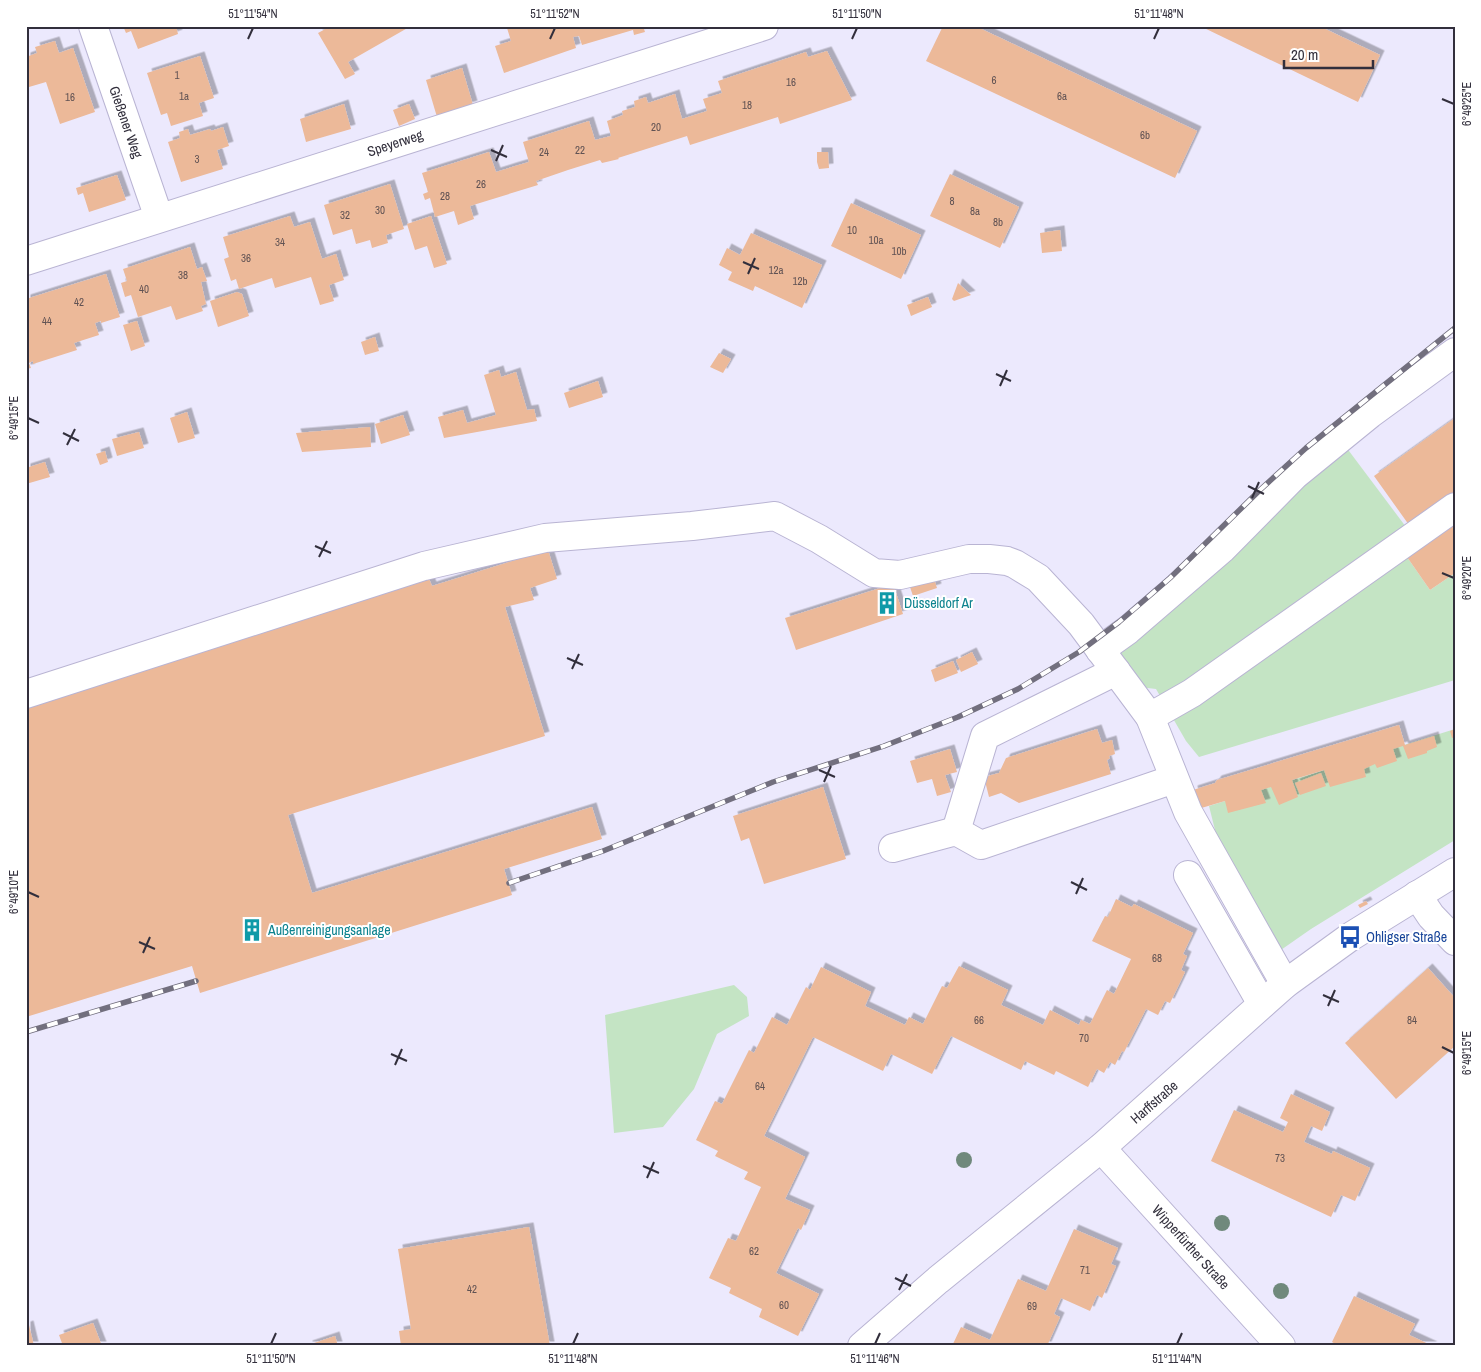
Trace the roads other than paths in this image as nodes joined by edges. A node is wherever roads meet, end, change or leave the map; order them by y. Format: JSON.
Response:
{"nodes":[{"id":1,"x":93,"y":26,"type":"edge"},
{"id":2,"x":764,"y":26,"type":"edge"},
{"id":3,"x":159,"y":218,"type":"junction"},
{"id":4,"x":26,"y":261,"type":"edge"},
{"id":5,"x":1455,"y":352,"type":"edge"},
{"id":6,"x":1455,"y":507,"type":"edge"},
{"id":7,"x":1100,"y":650,"type":"junction"},
{"id":8,"x":1116,"y":671,"type":"junction"},
{"id":9,"x":26,"y":694,"type":"edge"},
{"id":10,"x":1150,"y":717,"type":"junction"},
{"id":11,"x":1174,"y":779,"type":"junction"},
{"id":12,"x":956,"y":831,"type":"junction"},
{"id":13,"x":893,"y":848,"type":"dead end"},
{"id":14,"x":1455,"y":872,"type":"edge"},
{"id":15,"x":1188,"y":875,"type":"dead end"},
{"id":16,"x":1417,"y":895,"type":"junction"},
{"id":17,"x":1455,"y":942,"type":"edge"},
{"id":18,"x":1285,"y":984,"type":"junction"},
{"id":19,"x":1262,"y":1004,"type":"junction"},
{"id":20,"x":1101,"y":1148,"type":"junction"},
{"id":21,"x":862,"y":1346,"type":"edge"},
{"id":22,"x":1282,"y":1346,"type":"edge"}],
"edges":[{"from":1,"to":3,"type":"street","name":"Gießener Weg"},
{"from":2,"to":3,"type":"street","name":"Speyerweg"},
{"from":3,"to":4,"type":"street","name":"Speyerweg"},
{"from":5,"to":7,"type":"street"},
{"from":6,"to":10,"type":"street"},
{"from":7,"to":8,"type":"street"},
{"from":7,"to":9,"type":"street"},
{"from":8,"to":10,"type":"street"},
{"from":8,"to":12,"type":"street"},
{"from":10,"to":11,"type":"street"},
{"from":11,"to":12,"type":"street"},
{"from":11,"to":18,"type":"street"},
{"from":12,"to":13,"type":"street"},
{"from":14,"to":16,"type":"street","name":"Harffstraße"},
{"from":15,"to":19,"type":"street"},
{"from":16,"to":17,"type":"street"},
{"from":16,"to":18,"type":"street","name":"Harffstraße"},
{"from":18,"to":19,"type":"street","name":"Harffstraße"},
{"from":19,"to":20,"type":"street","name":"Harffstraße"},
{"from":20,"to":21,"type":"street","name":"Harffstraße"},
{"from":20,"to":22,"type":"street","name":"Wipperfürther Straße"}]}
